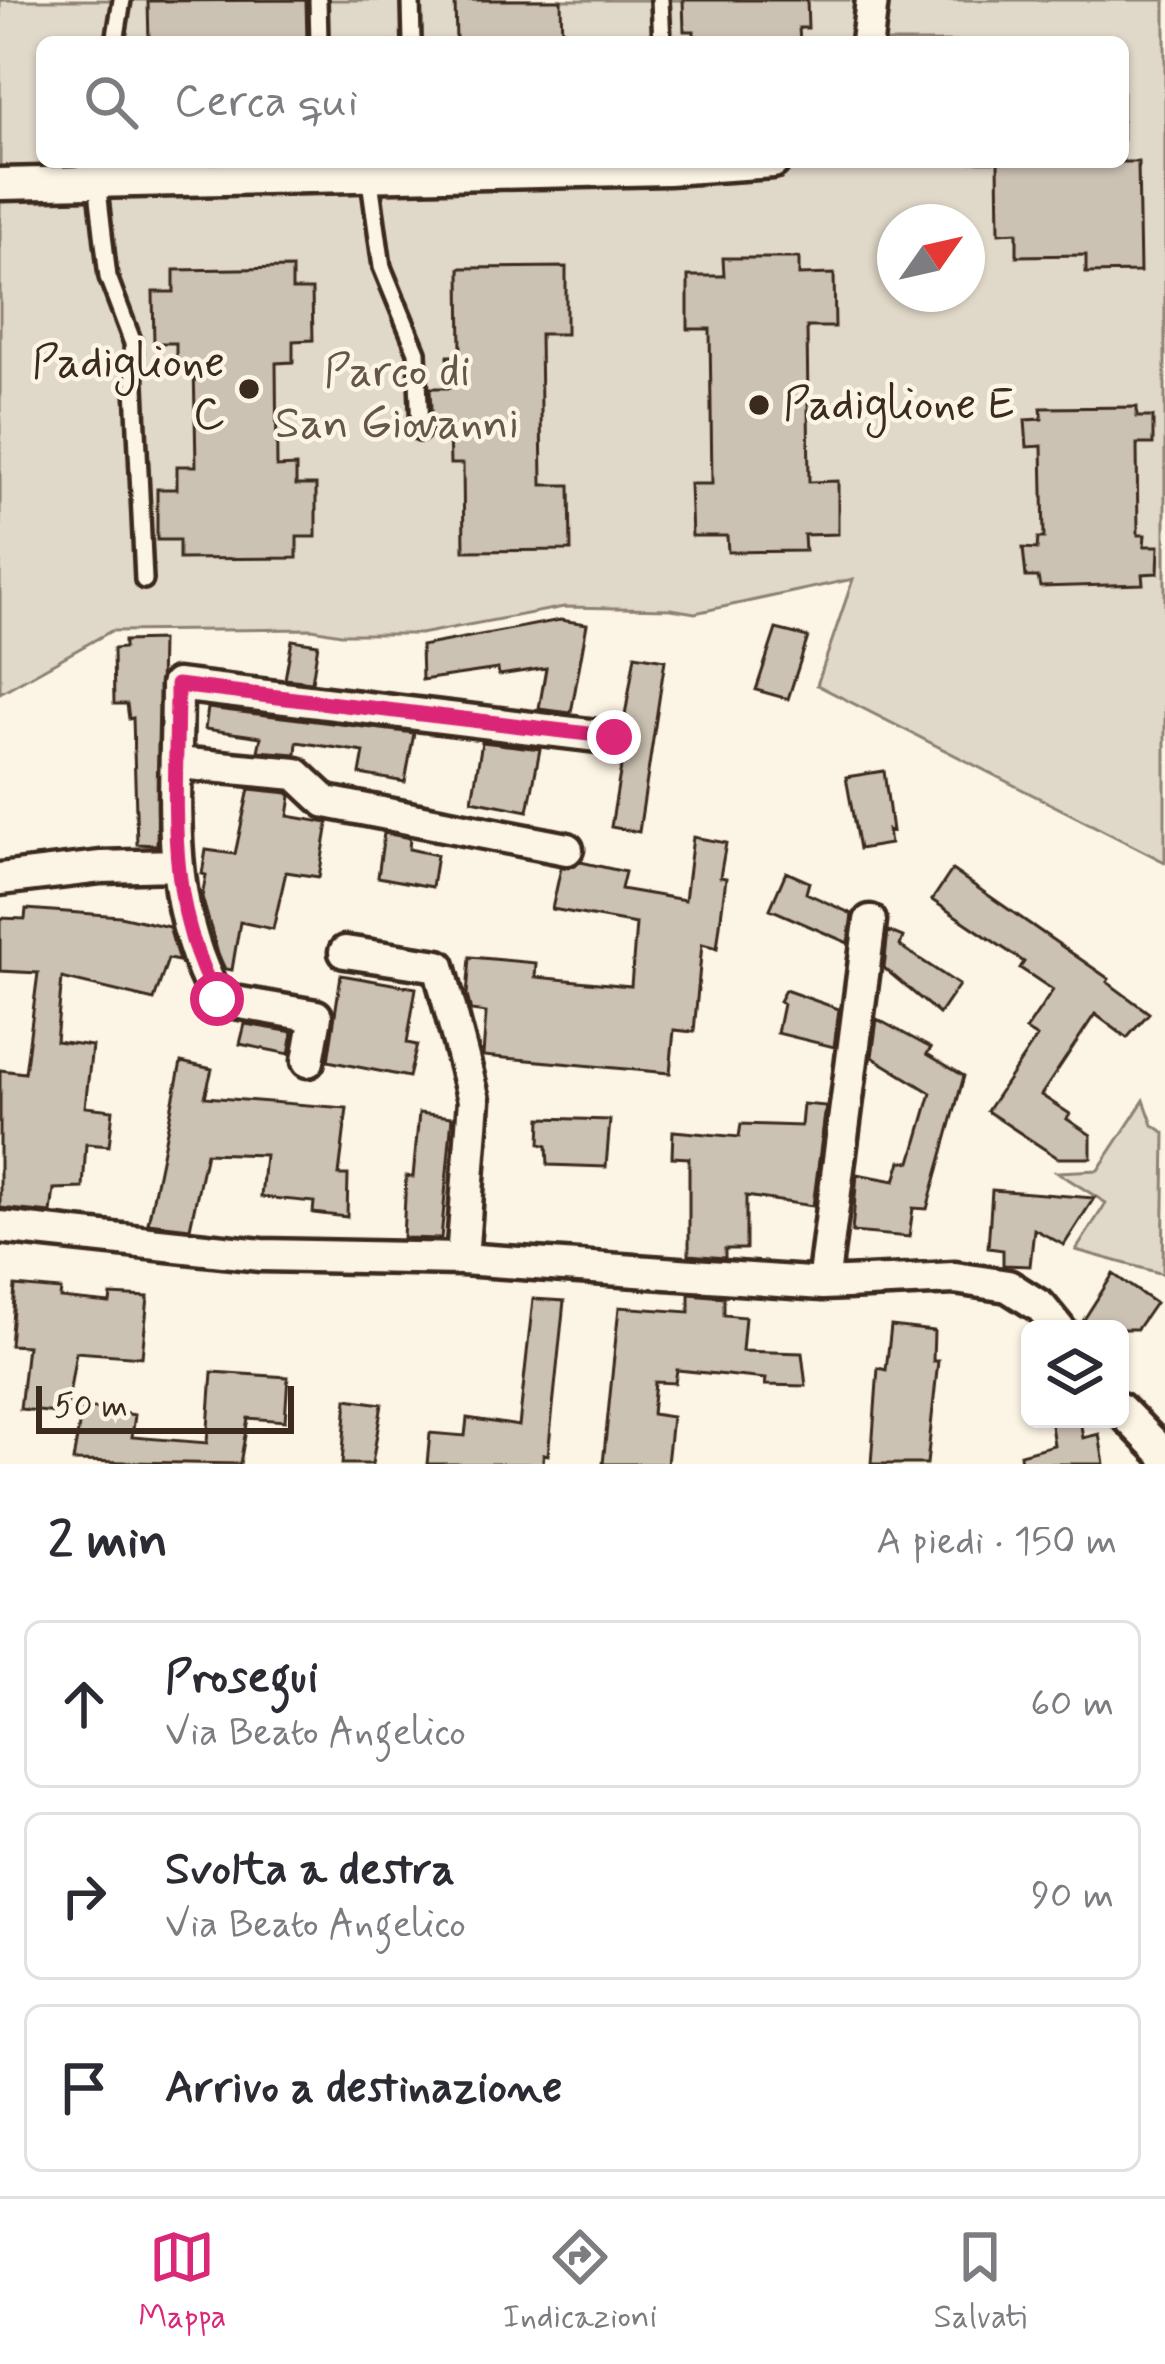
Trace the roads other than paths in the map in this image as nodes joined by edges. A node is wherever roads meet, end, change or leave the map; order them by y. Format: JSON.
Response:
{"nodes":[{"id":1,"x":122,"y":0,"type":"edge"},
{"id":2,"x":411,"y":0,"type":"edge"},
{"id":3,"x":660,"y":0,"type":"edge"},
{"id":4,"x":872,"y":0,"type":"edge"},
{"id":5,"x":318,"y":1,"type":"edge"},
{"id":6,"x":116,"y":36,"type":"edge"},
{"id":7,"x":319,"y":36,"type":"edge"},
{"id":8,"x":412,"y":36,"type":"edge"},
{"id":9,"x":662,"y":36,"type":"edge"},
{"id":10,"x":868,"y":36,"type":"edge"},
{"id":11,"x":444,"y":168,"type":"edge"},
{"id":12,"x":369,"y":169,"type":"edge"},
{"id":13,"x":98,"y":172,"type":"edge"},
{"id":14,"x":0,"y":184,"type":"edge"},
{"id":15,"x":420,"y":432,"type":"dead end"},
{"id":16,"x":144,"y":580,"type":"dead end"},
{"id":17,"x":614,"y":737,"type":"dead end"},
{"id":18,"x":177,"y":763,"type":"junction"},
{"id":19,"x":567,"y":849,"type":"dead end"},
{"id":20,"x":175,"y":865,"type":"junction"},
{"id":21,"x":0,"y":879,"type":"edge"},
{"id":22,"x":870,"y":921,"type":"dead end"},
{"id":23,"x":345,"y":952,"type":"dead end"},
{"id":24,"x":308,"y":1061,"type":"dead end"},
{"id":25,"x":0,"y":1227,"type":"edge"},
{"id":26,"x":462,"y":1259,"type":"junction"},
{"id":27,"x":823,"y":1284,"type":"junction"},
{"id":28,"x":1052,"y":1320,"type":"edge"},
{"id":29,"x":1129,"y":1419,"type":"edge"},
{"id":30,"x":1164,"y":1456,"type":"edge"}],
"edges":[{"from":1,"to":6,"type":"lane"},
{"from":2,"to":8,"type":"lane"},
{"from":3,"to":9,"type":"lane"},
{"from":4,"to":10,"type":"street"},
{"from":5,"to":7,"type":"lane"},
{"from":11,"to":12,"type":"street"},
{"from":12,"to":13,"type":"street"},
{"from":12,"to":15,"type":"lane"},
{"from":13,"to":14,"type":"street"},
{"from":13,"to":16,"type":"lane"},
{"from":17,"to":18,"type":"street"},
{"from":18,"to":19,"type":"street"},
{"from":18,"to":20,"type":"street"},
{"from":20,"to":21,"type":"street"},
{"from":20,"to":24,"type":"street"},
{"from":22,"to":27,"type":"street"},
{"from":23,"to":26,"type":"street"},
{"from":25,"to":26,"type":"street"},
{"from":26,"to":27,"type":"street"},
{"from":27,"to":28,"type":"street"},
{"from":29,"to":30,"type":"street"}]}
